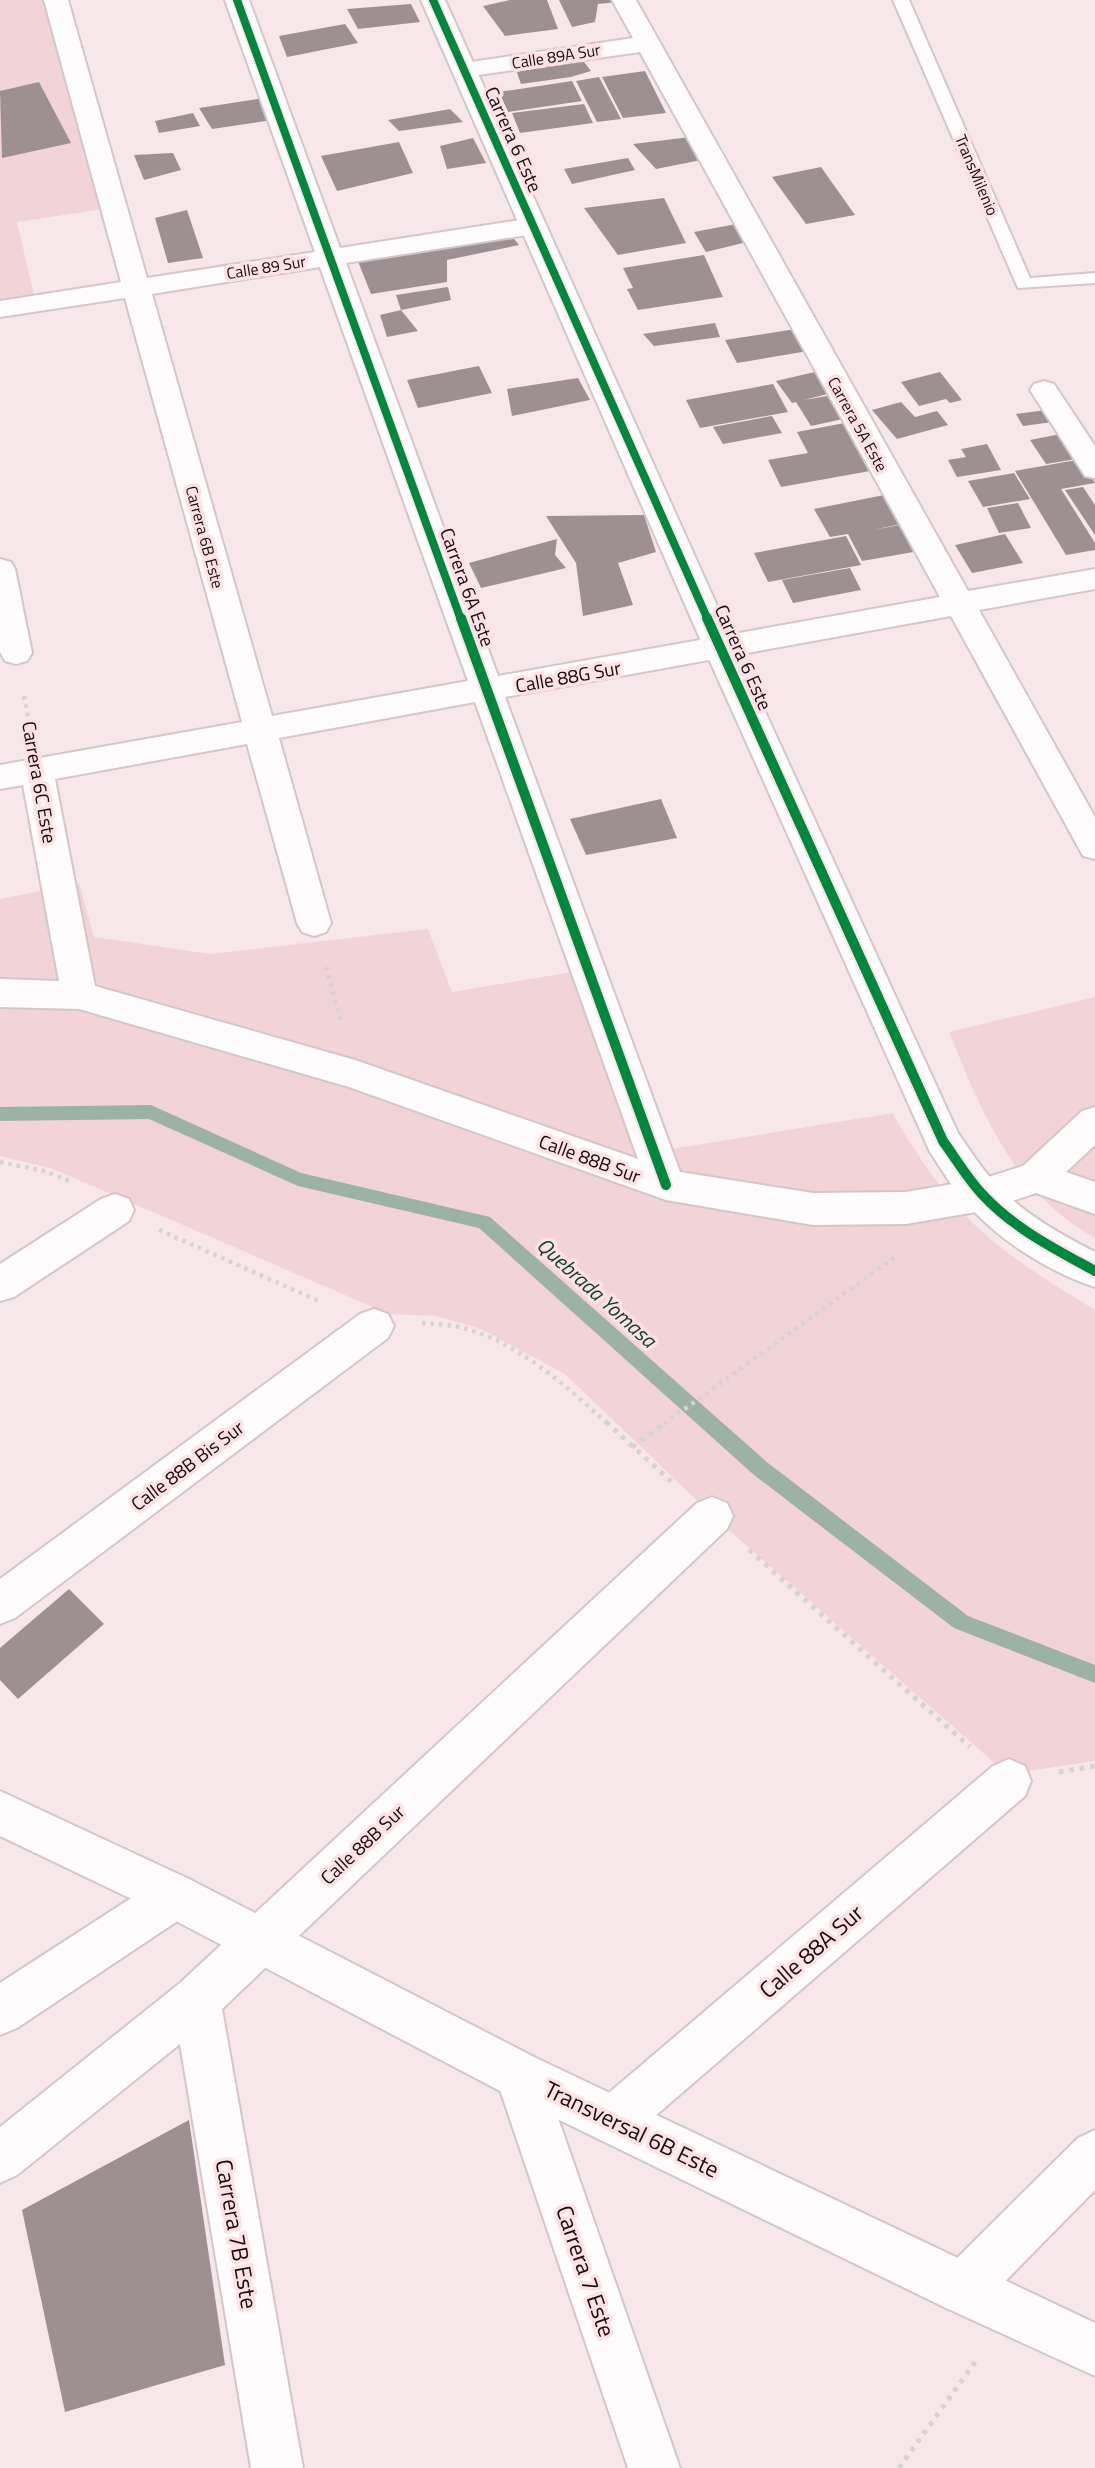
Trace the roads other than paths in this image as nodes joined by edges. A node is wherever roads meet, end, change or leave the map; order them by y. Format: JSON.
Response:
{"nodes":[{"id":1,"x":56,"y":0,"type":"edge"},
{"id":2,"x":237,"y":0,"type":"edge"},
{"id":3,"x":433,"y":0,"type":"edge"},
{"id":4,"x":624,"y":0,"type":"edge"},
{"id":5,"x":901,"y":0,"type":"edge"},
{"id":6,"x":648,"y":43,"type":"junction"},
{"id":7,"x":464,"y":70,"type":"junction"},
{"id":8,"x":533,"y":226,"type":"junction"},
{"id":9,"x":330,"y":257,"type":"junction"},
{"id":10,"x":1095,"y":278,"type":"edge"},
{"id":11,"x":136,"y":288,"type":"junction"},
{"id":12,"x":0,"y":309,"type":"edge"},
{"id":13,"x":1044,"y":390,"type":"dead end"},
{"id":14,"x":1095,"y":469,"type":"edge"},
{"id":15,"x":0,"y":569,"type":"edge"},
{"id":16,"x":1095,"y":579,"type":"edge"},
{"id":17,"x":958,"y":605,"type":"junction"},
{"id":18,"x":720,"y":649,"type":"junction"},
{"id":19,"x":16,"y":653,"type":"road end"},
{"id":20,"x":486,"y":690,"type":"junction"},
{"id":21,"x":259,"y":731,"type":"junction"},
{"id":22,"x":37,"y":771,"type":"junction"},
{"id":23,"x":0,"y":777,"type":"edge"},
{"id":24,"x":1095,"y":847,"type":"edge"},
{"id":25,"x":314,"y":923,"type":"road end"},
{"id":26,"x":0,"y":993,"type":"edge"},
{"id":27,"x":79,"y":996,"type":"junction"},
{"id":28,"x":1095,"y":1122,"type":"edge"},
{"id":29,"x":1036,"y":1177,"type":"junction"},
{"id":30,"x":666,"y":1185,"type":"junction"},
{"id":31,"x":982,"y":1195,"type":"junction"},
{"id":32,"x":1095,"y":1198,"type":"edge"},
{"id":33,"x":115,"y":1210,"type":"road end"},
{"id":34,"x":1095,"y":1271,"type":"edge"},
{"id":35,"x":0,"y":1285,"type":"edge"},
{"id":36,"x":374,"y":1326,"type":"road end"},
{"id":37,"x":712,"y":1516,"type":"dead end"},
{"id":38,"x":0,"y":1604,"type":"edge"},
{"id":39,"x":1009,"y":1781,"type":"dead end"},
{"id":40,"x":0,"y":1813,"type":"edge"},
{"id":41,"x":175,"y":1896,"type":"junction"},
{"id":42,"x":260,"y":1940,"type":"junction"},
{"id":43,"x":197,"y":2000,"type":"junction"},
{"id":44,"x":0,"y":2011,"type":"edge"},
{"id":45,"x":519,"y":2075,"type":"junction"},
{"id":46,"x":614,"y":2120,"type":"junction"},
{"id":47,"x":1095,"y":2155,"type":"edge"},
{"id":48,"x":0,"y":2158,"type":"edge"},
{"id":49,"x":962,"y":2290,"type":"junction"},
{"id":50,"x":1095,"y":2350,"type":"edge"},
{"id":51,"x":277,"y":2468,"type":"edge"},
{"id":52,"x":654,"y":2468,"type":"edge"}],
"edges":[{"from":1,"to":11,"type":"street","name":"Carrera 6B Este"},
{"from":2,"to":9,"type":"street","name":"Carrera 6A Este"},
{"from":3,"to":7,"type":"street","name":"Carrera 6 Este"},
{"from":4,"to":6,"type":"street","name":"Carrera 5A Este"},
{"from":5,"to":10,"type":"lane","name":"TransMilenio"},
{"from":6,"to":7,"type":"street","name":"Calle 89A Sur"},
{"from":6,"to":17,"type":"street","name":"Carrera 5A Este"},
{"from":7,"to":8,"type":"street","name":"Carrera 6 Este"},
{"from":8,"to":9,"type":"street","name":"Calle 89 Sur"},
{"from":8,"to":18,"type":"street","name":"Carrera 6 Este"},
{"from":9,"to":11,"type":"street","name":"Calle 89 Sur"},
{"from":9,"to":20,"type":"street","name":"Carrera 6A Este"},
{"from":11,"to":12,"type":"street","name":"Calle 89 Sur"},
{"from":11,"to":21,"type":"street","name":"Carrera 6B Este"},
{"from":13,"to":14,"type":"street"},
{"from":15,"to":19,"type":"street"},
{"from":16,"to":17,"type":"street","name":"Calle 88G Sur"},
{"from":17,"to":18,"type":"street","name":"Calle 88G Sur"},
{"from":17,"to":24,"type":"street","name":"Carrera 5A Este"},
{"from":18,"to":20,"type":"street","name":"Calle 88G Sur"},
{"from":18,"to":31,"type":"street","name":"Carrera 6 Este"},
{"from":20,"to":21,"type":"street","name":"Calle 88G Sur"},
{"from":20,"to":30,"type":"street","name":"Carrera 6A Este"},
{"from":21,"to":22,"type":"street","name":"Calle 88G Sur"},
{"from":21,"to":25,"type":"street","name":"Carrera 6B Este"},
{"from":22,"to":23,"type":"street","name":"Calle 88G Sur"},
{"from":22,"to":27,"type":"street","name":"Carrera 6C Este"},
{"from":26,"to":27,"type":"street","name":"Calle 88B Sur"},
{"from":27,"to":30,"type":"street","name":"Calle 88B Sur"},
{"from":28,"to":29,"type":"street","name":"Calle 88B Sur"},
{"from":29,"to":31,"type":"street","name":"Calle 88B Sur"},
{"from":29,"to":32,"type":"street"},
{"from":30,"to":31,"type":"street","name":"Calle 88B Sur"},
{"from":31,"to":34,"type":"street","name":"Carrera 6 Este"},
{"from":33,"to":35,"type":"street"},
{"from":36,"to":38,"type":"street","name":"Calle 88B Bis Sur"},
{"from":37,"to":42,"type":"street","name":"Calle 88B Sur"},
{"from":39,"to":46,"type":"street","name":"Calle 88A Sur"},
{"from":40,"to":41,"type":"street","name":"Transversal 6B Este"},
{"from":41,"to":42,"type":"street","name":"Transversal 6B Este"},
{"from":41,"to":44,"type":"street"},
{"from":42,"to":43,"type":"street","name":"Calle 88B Sur"},
{"from":42,"to":45,"type":"street","name":"Transversal 6B Este"},
{"from":43,"to":48,"type":"street","name":"Calle 88B Sur"},
{"from":43,"to":51,"type":"street","name":"Carrera 7B Este"},
{"from":45,"to":46,"type":"street","name":"Transversal 6B Este"},
{"from":45,"to":52,"type":"street","name":"Carrera 7 Este"},
{"from":46,"to":49,"type":"street","name":"Transversal 6B Este"},
{"from":47,"to":49,"type":"street"},
{"from":49,"to":50,"type":"street","name":"Transversal 6B Este"}]}
